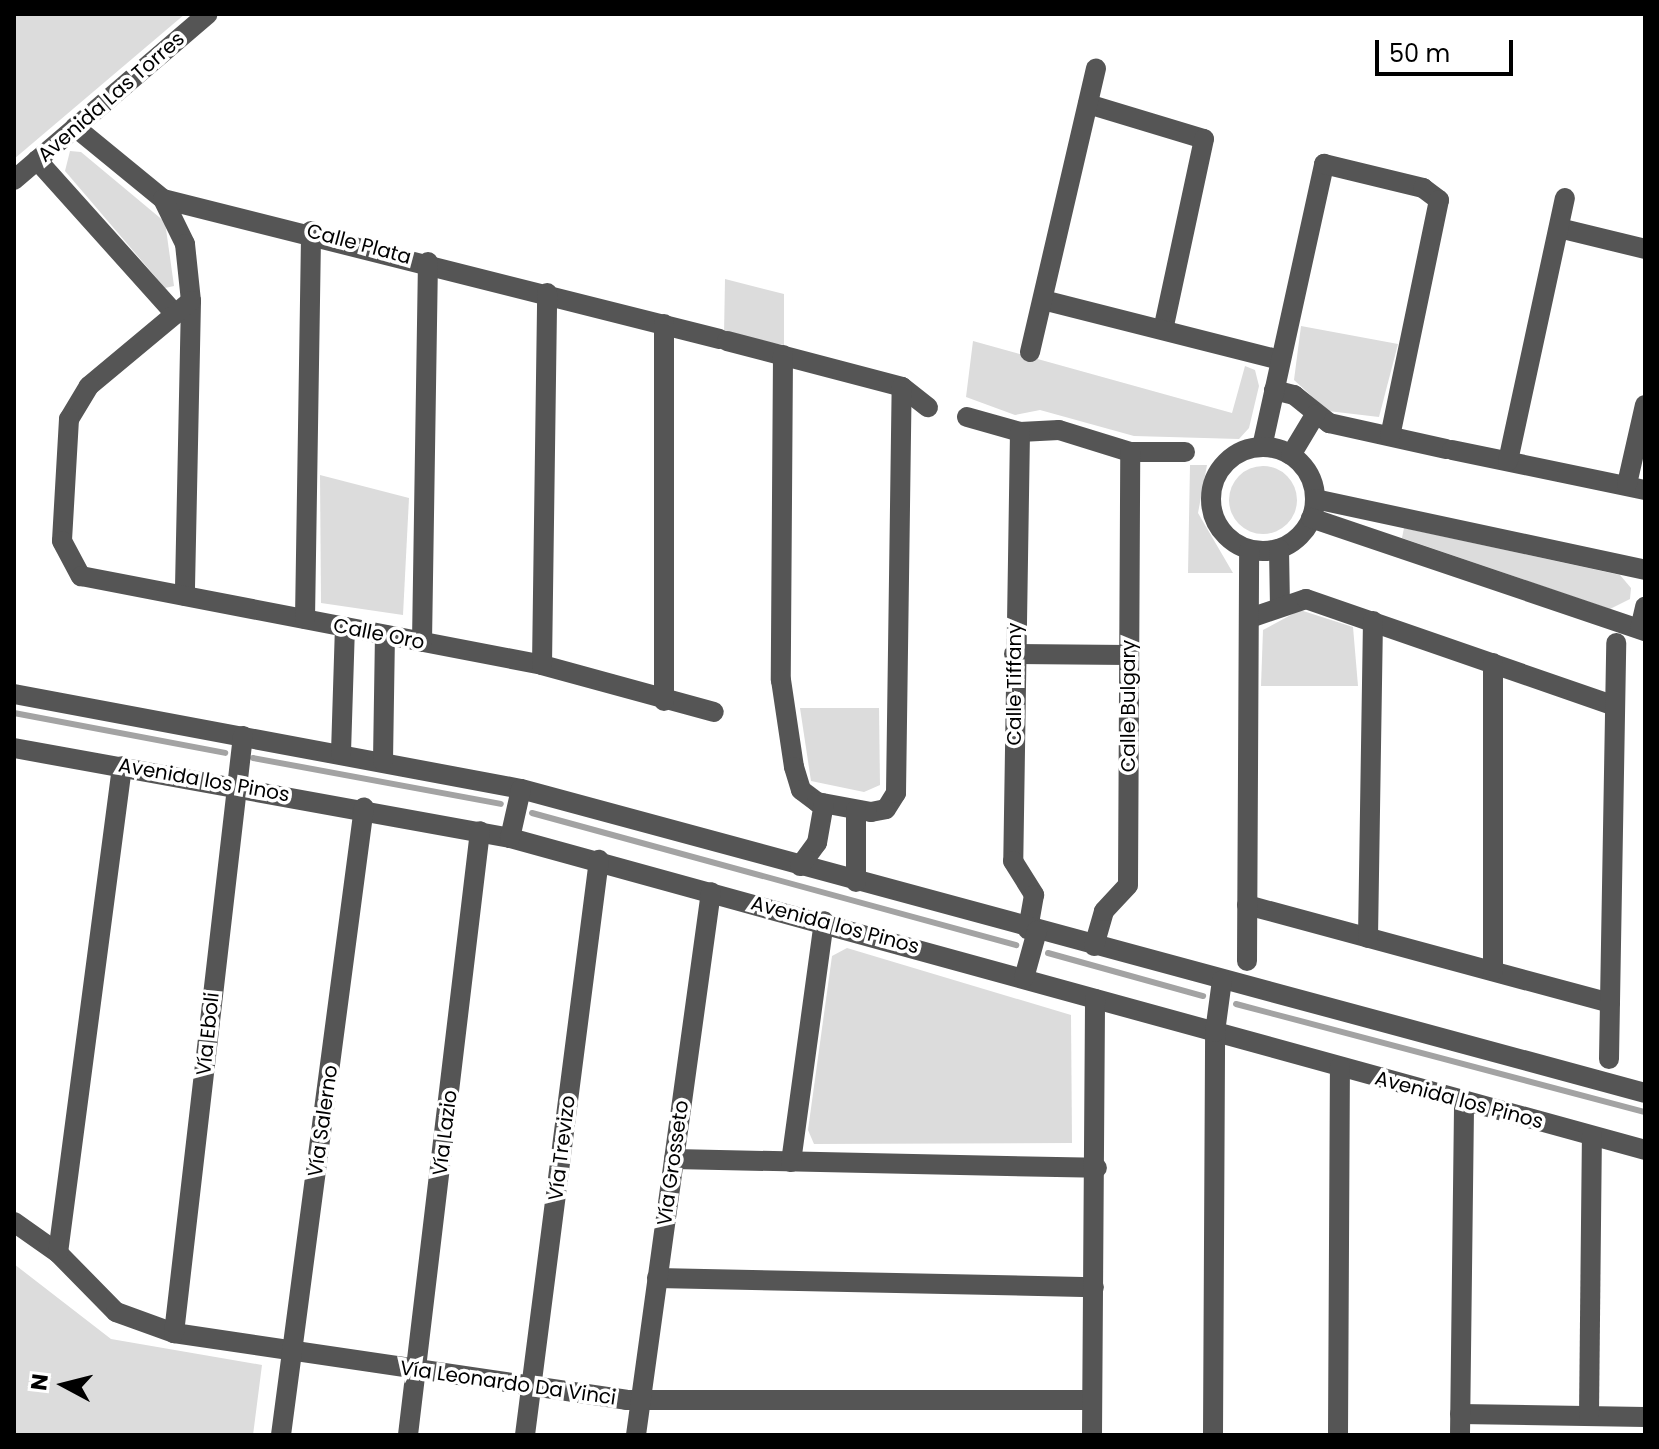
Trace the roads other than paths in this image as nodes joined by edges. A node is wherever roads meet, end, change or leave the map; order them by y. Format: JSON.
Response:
{"nodes":[{"id":1,"x":208,"y":14,"type":"edge"},
{"id":2,"x":1096,"y":69,"type":"dead end"},
{"id":3,"x":1088,"y":104,"type":"junction"},
{"id":4,"x":75,"y":127,"type":"junction"},
{"id":5,"x":37,"y":160,"type":"junction"},
{"id":6,"x":14,"y":180,"type":"edge"},
{"id":7,"x":1565,"y":198,"type":"dead end"},
{"id":8,"x":163,"y":199,"type":"junction"},
{"id":9,"x":1559,"y":228,"type":"junction"},
{"id":10,"x":311,"y":231,"type":"junction"},
{"id":11,"x":1645,"y":249,"type":"edge"},
{"id":12,"x":428,"y":262,"type":"junction"},
{"id":13,"x":547,"y":293,"type":"junction"},
{"id":14,"x":1043,"y":300,"type":"junction"},
{"id":15,"x":191,"y":301,"type":"junction"},
{"id":16,"x":175,"y":314,"type":"junction"},
{"id":17,"x":664,"y":324,"type":"junction"},
{"id":18,"x":1163,"y":330,"type":"junction"},
{"id":19,"x":1030,"y":352,"type":"dead end"},
{"id":20,"x":783,"y":355,"type":"junction"},
{"id":21,"x":1280,"y":360,"type":"junction"},
{"id":22,"x":902,"y":387,"type":"junction"},
{"id":23,"x":1274,"y":390,"type":"junction"},
{"id":24,"x":1645,"y":405,"type":"edge"},
{"id":25,"x":928,"y":407,"type":"dead end"},
{"id":26,"x":1315,"y":415,"type":"junction"},
{"id":27,"x":967,"y":417,"type":"dead end"},
{"id":28,"x":1020,"y":432,"type":"junction"},
{"id":29,"x":1390,"y":436,"type":"junction"},
{"id":30,"x":1262,"y":447,"type":"junction"},
{"id":31,"x":1130,"y":452,"type":"junction"},
{"id":32,"x":1185,"y":452,"type":"dead end"},
{"id":33,"x":1291,"y":455,"type":"junction"},
{"id":34,"x":1508,"y":461,"type":"junction"},
{"id":35,"x":1636,"y":487,"type":"edge"},
{"id":36,"x":1313,"y":509,"type":"junction"},
{"id":37,"x":1367,"y":511,"type":"junction"},
{"id":38,"x":1361,"y":534,"type":"junction"},
{"id":39,"x":1279,"y":549,"type":"junction"},
{"id":40,"x":1249,"y":550,"type":"junction"},
{"id":41,"x":1645,"y":570,"type":"edge"},
{"id":42,"x":185,"y":596,"type":"junction"},
{"id":43,"x":1280,"y":606,"type":"junction"},
{"id":44,"x":1645,"y":607,"type":"edge"},
{"id":45,"x":1250,"y":618,"type":"junction"},
{"id":46,"x":305,"y":619,"type":"junction"},
{"id":47,"x":1373,"y":621,"type":"junction"},
{"id":48,"x":345,"y":627,"type":"junction"},
{"id":49,"x":1642,"y":630,"type":"edge"},
{"id":50,"x":385,"y":635,"type":"junction"},
{"id":51,"x":422,"y":642,"type":"junction"},
{"id":52,"x":1616,"y":643,"type":"dead end"},
{"id":53,"x":1014,"y":654,"type":"junction"},
{"id":54,"x":1128,"y":655,"type":"junction"},
{"id":55,"x":1493,"y":663,"type":"junction"},
{"id":56,"x":542,"y":665,"type":"junction"},
{"id":57,"x":14,"y":694,"type":"edge"},
{"id":58,"x":664,"y":701,"type":"junction"},
{"id":59,"x":1615,"y":706,"type":"junction"},
{"id":60,"x":714,"y":712,"type":"dead end"},
{"id":61,"x":243,"y":736,"type":"junction"},
{"id":62,"x":14,"y":748,"type":"edge"},
{"id":63,"x":341,"y":753,"type":"junction"},
{"id":64,"x":383,"y":761,"type":"junction"},
{"id":65,"x":122,"y":766,"type":"junction"},
{"id":66,"x":235,"y":785,"type":"junction"},
{"id":67,"x":521,"y":789,"type":"junction"},
{"id":68,"x":820,"y":803,"type":"junction"},
{"id":69,"x":364,"y":807,"type":"junction"},
{"id":70,"x":864,"y":811,"type":"junction"},
{"id":71,"x":480,"y":831,"type":"junction"},
{"id":72,"x":510,"y":838,"type":"junction"},
{"id":73,"x":599,"y":860,"type":"junction"},
{"id":74,"x":800,"y":866,"type":"junction"},
{"id":75,"x":856,"y":882,"type":"junction"},
{"id":76,"x":711,"y":892,"type":"junction"},
{"id":77,"x":1247,"y":905,"type":"junction"},
{"id":78,"x":824,"y":921,"type":"junction"},
{"id":79,"x":1033,"y":930,"type":"junction"},
{"id":80,"x":1368,"y":938,"type":"junction"},
{"id":81,"x":1094,"y":946,"type":"junction"},
{"id":82,"x":1247,"y":961,"type":"dead end"},
{"id":83,"x":1493,"y":971,"type":"junction"},
{"id":84,"x":1024,"y":978,"type":"junction"},
{"id":85,"x":1222,"y":980,"type":"junction"},
{"id":86,"x":1095,"y":999,"type":"junction"},
{"id":87,"x":1610,"y":1003,"type":"junction"},
{"id":88,"x":1215,"y":1032,"type":"junction"},
{"id":89,"x":1609,"y":1059,"type":"dead end"},
{"id":90,"x":1340,"y":1067,"type":"junction"},
{"id":91,"x":1645,"y":1093,"type":"edge"},
{"id":92,"x":1464,"y":1101,"type":"junction"},
{"id":93,"x":1592,"y":1136,"type":"junction"},
{"id":94,"x":1645,"y":1150,"type":"edge"},
{"id":95,"x":674,"y":1159,"type":"junction"},
{"id":96,"x":791,"y":1162,"type":"junction"},
{"id":97,"x":1097,"y":1168,"type":"junction"},
{"id":98,"x":14,"y":1222,"type":"edge"},
{"id":99,"x":58,"y":1253,"type":"junction"},
{"id":100,"x":657,"y":1278,"type":"junction"},
{"id":101,"x":1094,"y":1287,"type":"junction"},
{"id":102,"x":174,"y":1333,"type":"junction"},
{"id":103,"x":293,"y":1352,"type":"junction"},
{"id":104,"x":417,"y":1371,"type":"junction"},
{"id":105,"x":532,"y":1387,"type":"junction"},
{"id":106,"x":641,"y":1397,"type":"junction"},
{"id":107,"x":1092,"y":1400,"type":"junction"},
{"id":108,"x":1460,"y":1414,"type":"junction"},
{"id":109,"x":1589,"y":1415,"type":"junction"},
{"id":110,"x":1645,"y":1417,"type":"edge"},
{"id":111,"x":281,"y":1435,"type":"edge"},
{"id":112,"x":408,"y":1435,"type":"edge"},
{"id":113,"x":525,"y":1435,"type":"edge"},
{"id":114,"x":636,"y":1435,"type":"edge"},
{"id":115,"x":1092,"y":1435,"type":"edge"},
{"id":116,"x":1213,"y":1435,"type":"edge"},
{"id":117,"x":1338,"y":1435,"type":"edge"},
{"id":118,"x":1460,"y":1435,"type":"edge"}],
"edges":[{"from":1,"to":4,"type":"street","name":"Avenida Las Torres"},
{"from":2,"to":3,"type":"street"},
{"from":3,"to":14,"type":"street"},
{"from":3,"to":18,"type":"street"},
{"from":4,"to":5,"type":"street","name":"Avenida Las Torres"},
{"from":4,"to":8,"type":"street","name":"Calle Plata"},
{"from":5,"to":6,"type":"street","name":"Avenida Las Torres"},
{"from":5,"to":16,"type":"street"},
{"from":7,"to":9,"type":"street"},
{"from":8,"to":10,"type":"street","name":"Calle Plata"},
{"from":8,"to":15,"type":"street"},
{"from":9,"to":11,"type":"street"},
{"from":9,"to":34,"type":"street"},
{"from":10,"to":12,"type":"street","name":"Calle Plata"},
{"from":10,"to":46,"type":"street"},
{"from":12,"to":13,"type":"street","name":"Calle Plata"},
{"from":12,"to":51,"type":"street"},
{"from":13,"to":17,"type":"street","name":"Calle Plata"},
{"from":13,"to":56,"type":"street"},
{"from":14,"to":18,"type":"street"},
{"from":14,"to":19,"type":"street"},
{"from":15,"to":16,"type":"street"},
{"from":15,"to":42,"type":"street"},
{"from":16,"to":42,"type":"street","name":"Calle Oro"},
{"from":17,"to":20,"type":"street","name":"Calle Plata"},
{"from":17,"to":58,"type":"street"},
{"from":18,"to":21,"type":"street"},
{"from":20,"to":22,"type":"street","name":"Calle Plata"},
{"from":20,"to":68,"type":"street"},
{"from":21,"to":23,"type":"street"},
{"from":21,"to":29,"type":"street"},
{"from":22,"to":25,"type":"street"},
{"from":22,"to":70,"type":"street"},
{"from":23,"to":26,"type":"street"},
{"from":23,"to":30,"type":"street"},
{"from":24,"to":35,"type":"street"},
{"from":26,"to":29,"type":"street"},
{"from":26,"to":33,"type":"street"},
{"from":27,"to":28,"type":"street"},
{"from":28,"to":31,"type":"street"},
{"from":28,"to":53,"type":"street","name":"Calle Tiffany"},
{"from":29,"to":34,"type":"street"},
{"from":30,"to":33,"type":"street"},
{"from":30,"to":40,"type":"street"},
{"from":31,"to":32,"type":"street"},
{"from":31,"to":54,"type":"street","name":"Calle Bulgary"},
{"from":33,"to":36,"type":"street"},
{"from":34,"to":35,"type":"street"},
{"from":36,"to":37,"type":"street"},
{"from":36,"to":38,"type":"street"},
{"from":36,"to":39,"type":"street"},
{"from":37,"to":38,"type":"street"},
{"from":37,"to":41,"type":"street"},
{"from":38,"to":49,"type":"street"},
{"from":39,"to":40,"type":"street"},
{"from":39,"to":43,"type":"street"},
{"from":40,"to":45,"type":"street"},
{"from":42,"to":46,"type":"street","name":"Calle Oro"},
{"from":43,"to":45,"type":"street"},
{"from":43,"to":47,"type":"street"},
{"from":44,"to":49,"type":"street"},
{"from":45,"to":77,"type":"street"},
{"from":46,"to":48,"type":"street","name":"Calle Oro"},
{"from":47,"to":55,"type":"street"},
{"from":47,"to":80,"type":"street"},
{"from":48,"to":50,"type":"street","name":"Calle Oro"},
{"from":48,"to":63,"type":"street"},
{"from":50,"to":51,"type":"street","name":"Calle Oro"},
{"from":50,"to":64,"type":"street"},
{"from":51,"to":56,"type":"street","name":"Calle Oro"},
{"from":52,"to":59,"type":"street"},
{"from":53,"to":54,"type":"street"},
{"from":53,"to":79,"type":"street","name":"Calle Tiffany"},
{"from":54,"to":81,"type":"street","name":"Calle Bulgary"},
{"from":55,"to":59,"type":"street"},
{"from":55,"to":83,"type":"street"},
{"from":56,"to":58,"type":"street","name":"Calle Oro"},
{"from":57,"to":61,"type":"street"},
{"from":58,"to":60,"type":"street","name":"Calle Oro"},
{"from":59,"to":87,"type":"street"},
{"from":61,"to":63,"type":"street"},
{"from":61,"to":66,"type":"street","name":"Vía Eboli"},
{"from":62,"to":65,"type":"street","name":"Avenida los Pinos"},
{"from":63,"to":64,"type":"street"},
{"from":64,"to":67,"type":"street"},
{"from":65,"to":66,"type":"street","name":"Avenida los Pinos"},
{"from":65,"to":99,"type":"street"},
{"from":66,"to":69,"type":"street","name":"Avenida los Pinos"},
{"from":66,"to":102,"type":"street","name":"Vía Eboli"},
{"from":67,"to":72,"type":"street"},
{"from":67,"to":74,"type":"street"},
{"from":68,"to":70,"type":"street"},
{"from":68,"to":74,"type":"street"},
{"from":69,"to":71,"type":"street","name":"Avenida los Pinos"},
{"from":69,"to":103,"type":"street","name":"Vía Salerno"},
{"from":70,"to":75,"type":"street"},
{"from":71,"to":72,"type":"street","name":"Avenida los Pinos"},
{"from":71,"to":104,"type":"street","name":"Vía Lazio"},
{"from":72,"to":73,"type":"street","name":"Avenida los Pinos"},
{"from":73,"to":76,"type":"street","name":"Avenida los Pinos"},
{"from":73,"to":105,"type":"street","name":"Vía Trevizo"},
{"from":74,"to":75,"type":"street"},
{"from":75,"to":79,"type":"street"},
{"from":76,"to":78,"type":"street","name":"Avenida los Pinos"},
{"from":76,"to":95,"type":"street","name":"Vía Grosseto"},
{"from":77,"to":80,"type":"street"},
{"from":77,"to":82,"type":"street"},
{"from":78,"to":84,"type":"street","name":"Avenida los Pinos"},
{"from":78,"to":96,"type":"street"},
{"from":79,"to":81,"type":"street"},
{"from":79,"to":84,"type":"street","name":"Calle Tiffany"},
{"from":80,"to":83,"type":"street"},
{"from":81,"to":85,"type":"street"},
{"from":83,"to":87,"type":"street"},
{"from":84,"to":86,"type":"street","name":"Avenida los Pinos"},
{"from":85,"to":88,"type":"street"},
{"from":85,"to":91,"type":"street"},
{"from":86,"to":88,"type":"street","name":"Avenida los Pinos"},
{"from":86,"to":97,"type":"street"},
{"from":87,"to":89,"type":"street"},
{"from":88,"to":90,"type":"street","name":"Avenida los Pinos"},
{"from":88,"to":116,"type":"street"},
{"from":90,"to":92,"type":"street","name":"Avenida los Pinos"},
{"from":90,"to":117,"type":"street"},
{"from":92,"to":93,"type":"street","name":"Avenida los Pinos"},
{"from":92,"to":108,"type":"street"},
{"from":93,"to":94,"type":"street","name":"Avenida los Pinos"},
{"from":93,"to":109,"type":"street"},
{"from":95,"to":96,"type":"street"},
{"from":95,"to":100,"type":"street","name":"Vía Grosseto"},
{"from":96,"to":97,"type":"street"},
{"from":97,"to":101,"type":"street"},
{"from":98,"to":99,"type":"street","name":"Vía Leonardo Da Vinci"},
{"from":99,"to":102,"type":"street","name":"Vía Leonardo Da Vinci"},
{"from":100,"to":101,"type":"street"},
{"from":100,"to":106,"type":"street","name":"Vía Grosseto"},
{"from":101,"to":107,"type":"street"},
{"from":102,"to":103,"type":"street","name":"Vía Leonardo Da Vinci"},
{"from":103,"to":104,"type":"street","name":"Vía Leonardo Da Vinci"},
{"from":103,"to":111,"type":"street","name":"Vía Salerno"},
{"from":104,"to":105,"type":"street","name":"Vía Leonardo Da Vinci"},
{"from":104,"to":112,"type":"street","name":"Vía Lazio"},
{"from":105,"to":106,"type":"street","name":"Vía Leonardo Da Vinci"},
{"from":105,"to":113,"type":"street","name":"Vía Trevizo"},
{"from":106,"to":107,"type":"street","name":"Vía Leonardo Da Vinci"},
{"from":106,"to":114,"type":"street","name":"Vía Grosseto"},
{"from":107,"to":115,"type":"street"},
{"from":108,"to":109,"type":"street"},
{"from":108,"to":118,"type":"street"},
{"from":109,"to":110,"type":"street"}]}
